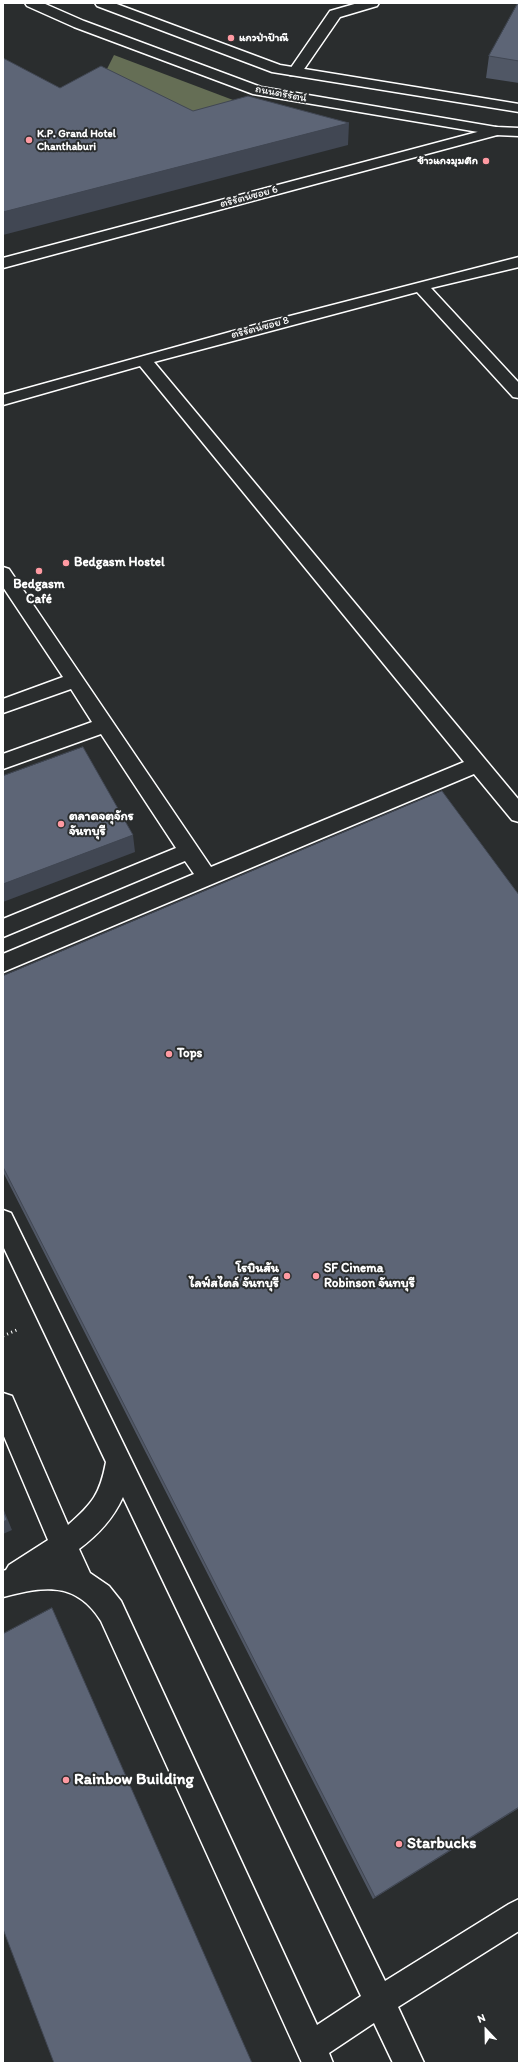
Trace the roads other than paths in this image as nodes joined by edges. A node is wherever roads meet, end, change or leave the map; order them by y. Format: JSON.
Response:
{"nodes":[{"id":1,"x":32,"y":3,"type":"edge"},
{"id":2,"x":102,"y":3,"type":"edge"},
{"id":3,"x":372,"y":3,"type":"edge"},
{"id":4,"x":294,"y":72,"type":"junction"},
{"id":5,"x":519,"y":108,"type":"edge"},
{"id":6,"x":496,"y":131,"type":"junction"},
{"id":7,"x":519,"y":132,"type":"edge"},
{"id":8,"x":519,"y":262,"type":"edge"},
{"id":9,"x":3,"y":263,"type":"edge"},
{"id":10,"x":420,"y":286,"type":"junction"},
{"id":11,"x":143,"y":360,"type":"junction"},
{"id":12,"x":519,"y":394,"type":"edge"},
{"id":13,"x":3,"y":400,"type":"edge"},
{"id":14,"x":3,"y":574,"type":"edge"},
{"id":15,"x":74,"y":680,"type":"junction"},
{"id":16,"x":3,"y":706,"type":"edge"},
{"id":17,"x":104,"y":725,"type":"junction"},
{"id":18,"x":3,"y":762,"type":"edge"},
{"id":19,"x":478,"y":764,"type":"junction"},
{"id":20,"x":519,"y":814,"type":"edge"},
{"id":21,"x":189,"y":851,"type":"junction"},
{"id":22,"x":207,"y":877,"type":"junction"},
{"id":23,"x":3,"y":928,"type":"edge"},
{"id":24,"x":3,"y":963,"type":"edge"},
{"id":25,"x":3,"y":1221,"type":"edge"},
{"id":26,"x":3,"y":1405,"type":"edge"},
{"id":27,"x":118,"y":1461,"type":"junction"},
{"id":28,"x":63,"y":1544,"type":"junction"},
{"id":29,"x":80,"y":1582,"type":"junction"},
{"id":30,"x":3,"y":1583,"type":"edge"},
{"id":31,"x":519,"y":1914,"type":"edge"},
{"id":32,"x":379,"y":2002,"type":"junction"},
{"id":33,"x":315,"y":2055,"type":"edge"},
{"id":34,"x":409,"y":2063,"type":"edge"}],
"edges":[{"from":1,"to":6,"type":"street","name":"ถนนตรีรัตน์"},
{"from":2,"to":4,"type":"street","name":"ถนนตรีรัตน์"},
{"from":3,"to":4,"type":"street"},
{"from":4,"to":5,"type":"street","name":"ถนนตรีรัตน์"},
{"from":6,"to":7,"type":"street","name":"ถนนตรีรัตน์"},
{"from":6,"to":9,"type":"street","name":"ตรีรัตน์ซอย 6"},
{"from":8,"to":10,"type":"street","name":"ตรีรัตน์ซอย 8"},
{"from":10,"to":11,"type":"street","name":"ตรีรัตน์ซอย 8"},
{"from":10,"to":12,"type":"street"},
{"from":11,"to":13,"type":"street","name":"ตรีรัตน์ซอย 8"},
{"from":11,"to":19,"type":"street"},
{"from":14,"to":15,"type":"street"},
{"from":15,"to":16,"type":"street"},
{"from":15,"to":17,"type":"street"},
{"from":17,"to":18,"type":"street"},
{"from":17,"to":21,"type":"street"},
{"from":19,"to":20,"type":"street"},
{"from":19,"to":22,"type":"street"},
{"from":21,"to":22,"type":"street"},
{"from":21,"to":23,"type":"street"},
{"from":22,"to":24,"type":"street"},
{"from":25,"to":27,"type":"street"},
{"from":26,"to":28,"type":"street"},
{"from":27,"to":28,"type":"street"},
{"from":27,"to":32,"type":"street"},
{"from":28,"to":29,"type":"street"},
{"from":28,"to":30,"type":"street"},
{"from":29,"to":30,"type":"street"},
{"from":29,"to":33,"type":"street"},
{"from":31,"to":32,"type":"street"},
{"from":32,"to":33,"type":"street"},
{"from":32,"to":34,"type":"street"}]}
